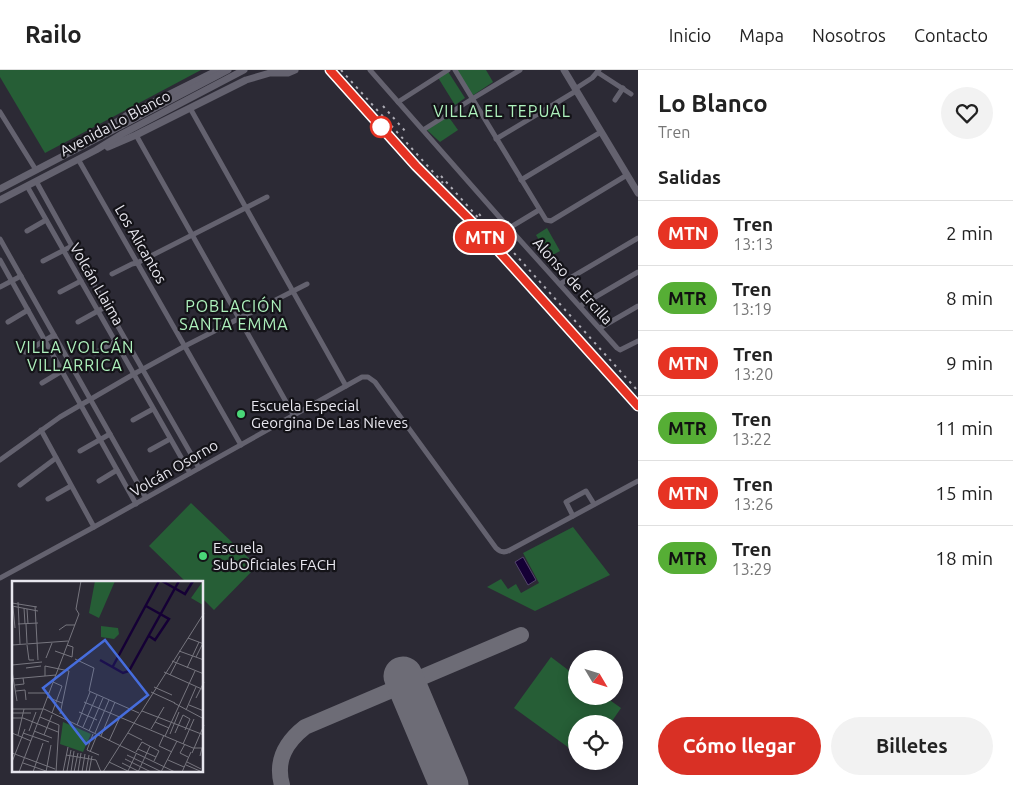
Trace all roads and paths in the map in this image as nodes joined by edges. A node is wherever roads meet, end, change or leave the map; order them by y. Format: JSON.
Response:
{"nodes":[{"id":1,"x":218,"y":70,"type":"edge"},
{"id":2,"x":228,"y":70,"type":"edge"},
{"id":3,"x":244,"y":70,"type":"edge"},
{"id":4,"x":295,"y":70,"type":"edge"},
{"id":5,"x":371,"y":70,"type":"edge"},
{"id":6,"x":448,"y":70,"type":"edge"},
{"id":7,"x":455,"y":70,"type":"edge"},
{"id":8,"x":520,"y":70,"type":"edge"},
{"id":9,"x":564,"y":70,"type":"edge"},
{"id":10,"x":598,"y":71,"type":"edge"},
{"id":11,"x":623,"y":88,"type":"junction"},
{"id":12,"x":576,"y":90,"type":"junction"},
{"id":13,"x":632,"y":94,"type":"dead end"},
{"id":14,"x":183,"y":98,"type":"junction"},
{"id":15,"x":472,"y":99,"type":"junction"},
{"id":16,"x":615,"y":100,"type":"dead end"},
{"id":17,"x":398,"y":102,"type":"junction"},
{"id":18,"x":190,"y":108,"type":"junction"},
{"id":19,"x":0,"y":112,"type":"edge"},
{"id":20,"x":423,"y":130,"type":"junction"},
{"id":21,"x":601,"y":132,"type":"junction"},
{"id":22,"x":136,"y":135,"type":"junction"},
{"id":23,"x":496,"y":139,"type":"junction"},
{"id":24,"x":91,"y":141,"type":"junction"},
{"id":25,"x":96,"y":150,"type":"junction"},
{"id":26,"x":78,"y":159,"type":"junction"},
{"id":27,"x":36,"y":170,"type":"junction"},
{"id":28,"x":627,"y":175,"type":"junction"},
{"id":29,"x":521,"y":180,"type":"junction"},
{"id":30,"x":36,"y":181,"type":"junction"},
{"id":31,"x":27,"y":186,"type":"junction"},
{"id":32,"x":0,"y":188,"type":"edge"},
{"id":33,"x":638,"y":193,"type":"edge"},
{"id":34,"x":267,"y":197,"type":"dead end"},
{"id":35,"x":3,"y":198,"type":"edge"},
{"id":36,"x":246,"y":208,"type":"junction"},
{"id":37,"x":539,"y":210,"type":"junction"},
{"id":38,"x":46,"y":220,"type":"junction"},
{"id":39,"x":509,"y":228,"type":"junction"},
{"id":40,"x":27,"y":231,"type":"dead end"},
{"id":41,"x":192,"y":235,"type":"junction"},
{"id":42,"x":638,"y":238,"type":"edge"},
{"id":43,"x":0,"y":239,"type":"edge"},
{"id":44,"x":72,"y":246,"type":"junction"},
{"id":45,"x":64,"y":251,"type":"junction"},
{"id":46,"x":0,"y":260,"type":"edge"},
{"id":47,"x":43,"y":262,"type":"dead end"},
{"id":48,"x":137,"y":263,"type":"junction"},
{"id":49,"x":638,"y":272,"type":"edge"},
{"id":50,"x":112,"y":274,"type":"dead end"},
{"id":51,"x":21,"y":276,"type":"junction"},
{"id":52,"x":12,"y":281,"type":"junction"},
{"id":53,"x":81,"y":281,"type":"junction"},
{"id":54,"x":307,"y":284,"type":"dead end"},
{"id":55,"x":560,"y":284,"type":"junction"},
{"id":56,"x":0,"y":288,"type":"edge"},
{"id":57,"x":60,"y":292,"type":"dead end"},
{"id":58,"x":293,"y":292,"type":"junction"},
{"id":59,"x":107,"y":306,"type":"junction"},
{"id":60,"x":580,"y":306,"type":"junction"},
{"id":61,"x":638,"y":306,"type":"edge"},
{"id":62,"x":28,"y":310,"type":"junction"},
{"id":63,"x":98,"y":311,"type":"junction"},
{"id":64,"x":239,"y":319,"type":"junction"},
{"id":65,"x":8,"y":322,"type":"dead end"},
{"id":66,"x":78,"y":322,"type":"dead end"},
{"id":67,"x":600,"y":328,"type":"junction"},
{"id":68,"x":54,"y":335,"type":"junction"},
{"id":69,"x":45,"y":340,"type":"junction"},
{"id":70,"x":638,"y":341,"type":"edge"},
{"id":71,"x":115,"y":342,"type":"junction"},
{"id":72,"x":185,"y":346,"type":"junction"},
{"id":73,"x":25,"y":352,"type":"dead end"},
{"id":74,"x":95,"y":353,"type":"dead end"},
{"id":75,"x":143,"y":370,"type":"junction"},
{"id":76,"x":62,"y":371,"type":"junction"},
{"id":77,"x":134,"y":374,"type":"junction"},
{"id":78,"x":42,"y":382,"type":"dead end"},
{"id":79,"x":346,"y":386,"type":"junction"},
{"id":80,"x":91,"y":400,"type":"junction"},
{"id":81,"x":81,"y":406,"type":"junction"},
{"id":82,"x":153,"y":408,"type":"junction"},
{"id":83,"x":294,"y":416,"type":"junction"},
{"id":84,"x":133,"y":420,"type":"dead end"},
{"id":85,"x":41,"y":430,"type":"junction"},
{"id":86,"x":110,"y":434,"type":"junction"},
{"id":87,"x":170,"y":439,"type":"junction"},
{"id":88,"x":100,"y":440,"type":"junction"},
{"id":89,"x":241,"y":445,"type":"junction"},
{"id":90,"x":150,"y":450,"type":"dead end"},
{"id":91,"x":80,"y":451,"type":"dead end"},
{"id":92,"x":1,"y":457,"type":"edge"},
{"id":93,"x":55,"y":460,"type":"junction"},
{"id":94,"x":199,"y":468,"type":"junction"},
{"id":95,"x":117,"y":470,"type":"junction"},
{"id":96,"x":190,"y":473,"type":"junction"},
{"id":97,"x":99,"y":481,"type":"dead end"},
{"id":98,"x":638,"y":481,"type":"edge"},
{"id":99,"x":20,"y":485,"type":"dead end"},
{"id":100,"x":70,"y":487,"type":"junction"},
{"id":101,"x":146,"y":498,"type":"junction"},
{"id":102,"x":48,"y":499,"type":"dead end"},
{"id":103,"x":136,"y":504,"type":"junction"},
{"id":104,"x":594,"y":504,"type":"junction"},
{"id":105,"x":573,"y":516,"type":"junction"},
{"id":106,"x":94,"y":527,"type":"junction"},
{"id":107,"x":0,"y":578,"type":"edge"}],
"edges":[{"from":1,"to":24,"type":"main road"},
{"from":2,"to":14,"type":"main road","name":"Avenida Lo Blanco"},
{"from":3,"to":14,"type":"main road","name":"Avenida Lo Blanco"},
{"from":4,"to":18,"type":"main road"},
{"from":5,"to":17,"type":"street","name":"Alonso de Ercilla"},
{"from":6,"to":17,"type":"street"},
{"from":7,"to":15,"type":"street"},
{"from":8,"to":15,"type":"street"},
{"from":9,"to":12,"type":"main road"},
{"from":10,"to":11,"type":"street"},
{"from":10,"to":12,"type":"street"},
{"from":11,"to":13,"type":"street"},
{"from":11,"to":16,"type":"street"},
{"from":12,"to":21,"type":"main road"},
{"from":12,"to":23,"type":"street"},
{"from":14,"to":24,"type":"main road","name":"Avenida Lo Blanco"},
{"from":14,"to":25,"type":"main road","name":"Avenida Lo Blanco"},
{"from":15,"to":20,"type":"street"},
{"from":15,"to":23,"type":"street"},
{"from":17,"to":20,"type":"street","name":"Alonso de Ercilla"},
{"from":18,"to":22,"type":"main road"},
{"from":18,"to":36,"type":"street"},
{"from":19,"to":27,"type":"street"},
{"from":20,"to":39,"type":"street","name":"Alonso de Ercilla"},
{"from":21,"to":28,"type":"main road"},
{"from":21,"to":29,"type":"street"},
{"from":22,"to":25,"type":"main road"},
{"from":22,"to":41,"type":"street"},
{"from":23,"to":29,"type":"street"},
{"from":24,"to":27,"type":"main road","name":"Avenida Lo Blanco"},
{"from":25,"to":26,"type":"main road","name":"Avenida Lo Blanco"},
{"from":26,"to":30,"type":"main road","name":"Avenida Lo Blanco"},
{"from":26,"to":48,"type":"street","name":"Los Alicantos"},
{"from":27,"to":32,"type":"main road","name":"Avenida Lo Blanco"},
{"from":28,"to":33,"type":"main road"},
{"from":28,"to":37,"type":"street"},
{"from":29,"to":37,"type":"street"},
{"from":30,"to":31,"type":"main road","name":"Avenida Lo Blanco"},
{"from":30,"to":44,"type":"street","name":"Volcán Llaima"},
{"from":31,"to":35,"type":"main road","name":"Avenida Lo Blanco"},
{"from":31,"to":38,"type":"street","name":"Volcán Llaima"},
{"from":32,"to":35,"type":"street"},
{"from":34,"to":36,"type":"street"},
{"from":36,"to":41,"type":"street"},
{"from":36,"to":58,"type":"street"},
{"from":37,"to":39,"type":"street"},
{"from":38,"to":40,"type":"street"},
{"from":38,"to":45,"type":"street","name":"Volcán Llaima"},
{"from":39,"to":55,"type":"street","name":"Alonso de Ercilla"},
{"from":41,"to":48,"type":"street"},
{"from":41,"to":64,"type":"street"},
{"from":42,"to":55,"type":"street"},
{"from":43,"to":51,"type":"street"},
{"from":44,"to":45,"type":"street"},
{"from":44,"to":59,"type":"street","name":"Volcán Llaima"},
{"from":45,"to":47,"type":"street"},
{"from":45,"to":53,"type":"street","name":"Volcán Llaima"},
{"from":46,"to":52,"type":"street"},
{"from":48,"to":50,"type":"street"},
{"from":48,"to":72,"type":"street","name":"Los Alicantos"},
{"from":49,"to":60,"type":"street"},
{"from":51,"to":52,"type":"street"},
{"from":51,"to":68,"type":"street"},
{"from":52,"to":56,"type":"street"},
{"from":52,"to":62,"type":"street"},
{"from":53,"to":57,"type":"street"},
{"from":53,"to":63,"type":"street","name":"Volcán Llaima"},
{"from":54,"to":58,"type":"street"},
{"from":55,"to":60,"type":"street","name":"Alonso de Ercilla"},
{"from":58,"to":64,"type":"street"},
{"from":58,"to":79,"type":"street"},
{"from":59,"to":63,"type":"street"},
{"from":59,"to":75,"type":"street","name":"Volcán Llaima"},
{"from":60,"to":67,"type":"street","name":"Alonso de Ercilla"},
{"from":61,"to":67,"type":"street"},
{"from":62,"to":65,"type":"street"},
{"from":62,"to":69,"type":"street"},
{"from":63,"to":66,"type":"street"},
{"from":63,"to":71,"type":"street","name":"Volcán Llaima"},
{"from":64,"to":72,"type":"street"},
{"from":64,"to":83,"type":"street"},
{"from":67,"to":70,"type":"street","name":"Alonso de Ercilla"},
{"from":68,"to":69,"type":"street"},
{"from":68,"to":80,"type":"street"},
{"from":69,"to":73,"type":"street"},
{"from":69,"to":76,"type":"street"},
{"from":71,"to":74,"type":"street"},
{"from":71,"to":77,"type":"street","name":"Volcán Llaima"},
{"from":72,"to":75,"type":"street"},
{"from":72,"to":89,"type":"street","name":"Los Alicantos"},
{"from":75,"to":77,"type":"street"},
{"from":75,"to":94,"type":"street","name":"Volcán Llaima"},
{"from":76,"to":78,"type":"street"},
{"from":76,"to":81,"type":"street"},
{"from":77,"to":80,"type":"street"},
{"from":77,"to":82,"type":"street","name":"Volcán Llaima"},
{"from":79,"to":83,"type":"street","name":"Volcán Osorno"},
{"from":79,"to":105,"type":"street","name":"Volcán Osorno"},
{"from":80,"to":81,"type":"street"},
{"from":80,"to":86,"type":"street"},
{"from":81,"to":85,"type":"street"},
{"from":81,"to":88,"type":"street"},
{"from":82,"to":84,"type":"street"},
{"from":82,"to":87,"type":"street","name":"Volcán Llaima"},
{"from":83,"to":89,"type":"street","name":"Volcán Osorno"},
{"from":85,"to":92,"type":"street"},
{"from":85,"to":93,"type":"street"},
{"from":86,"to":88,"type":"street"},
{"from":86,"to":101,"type":"street"},
{"from":87,"to":90,"type":"street"},
{"from":87,"to":96,"type":"street","name":"Volcán Llaima"},
{"from":88,"to":91,"type":"street"},
{"from":88,"to":95,"type":"street"},
{"from":89,"to":94,"type":"street","name":"Volcán Osorno"},
{"from":93,"to":99,"type":"street"},
{"from":93,"to":100,"type":"street"},
{"from":94,"to":96,"type":"street","name":"Volcán Osorno"},
{"from":95,"to":97,"type":"street"},
{"from":95,"to":103,"type":"street"},
{"from":96,"to":101,"type":"street","name":"Volcán Osorno"},
{"from":98,"to":104,"type":"street"},
{"from":100,"to":102,"type":"street"},
{"from":100,"to":106,"type":"street"},
{"from":101,"to":103,"type":"street","name":"Volcán Osorno"},
{"from":103,"to":106,"type":"street","name":"Volcán Osorno"},
{"from":104,"to":105,"type":"street"},
{"from":104,"to":105,"type":"street"},
{"from":106,"to":107,"type":"street","name":"Volcán Osorno"}]}
